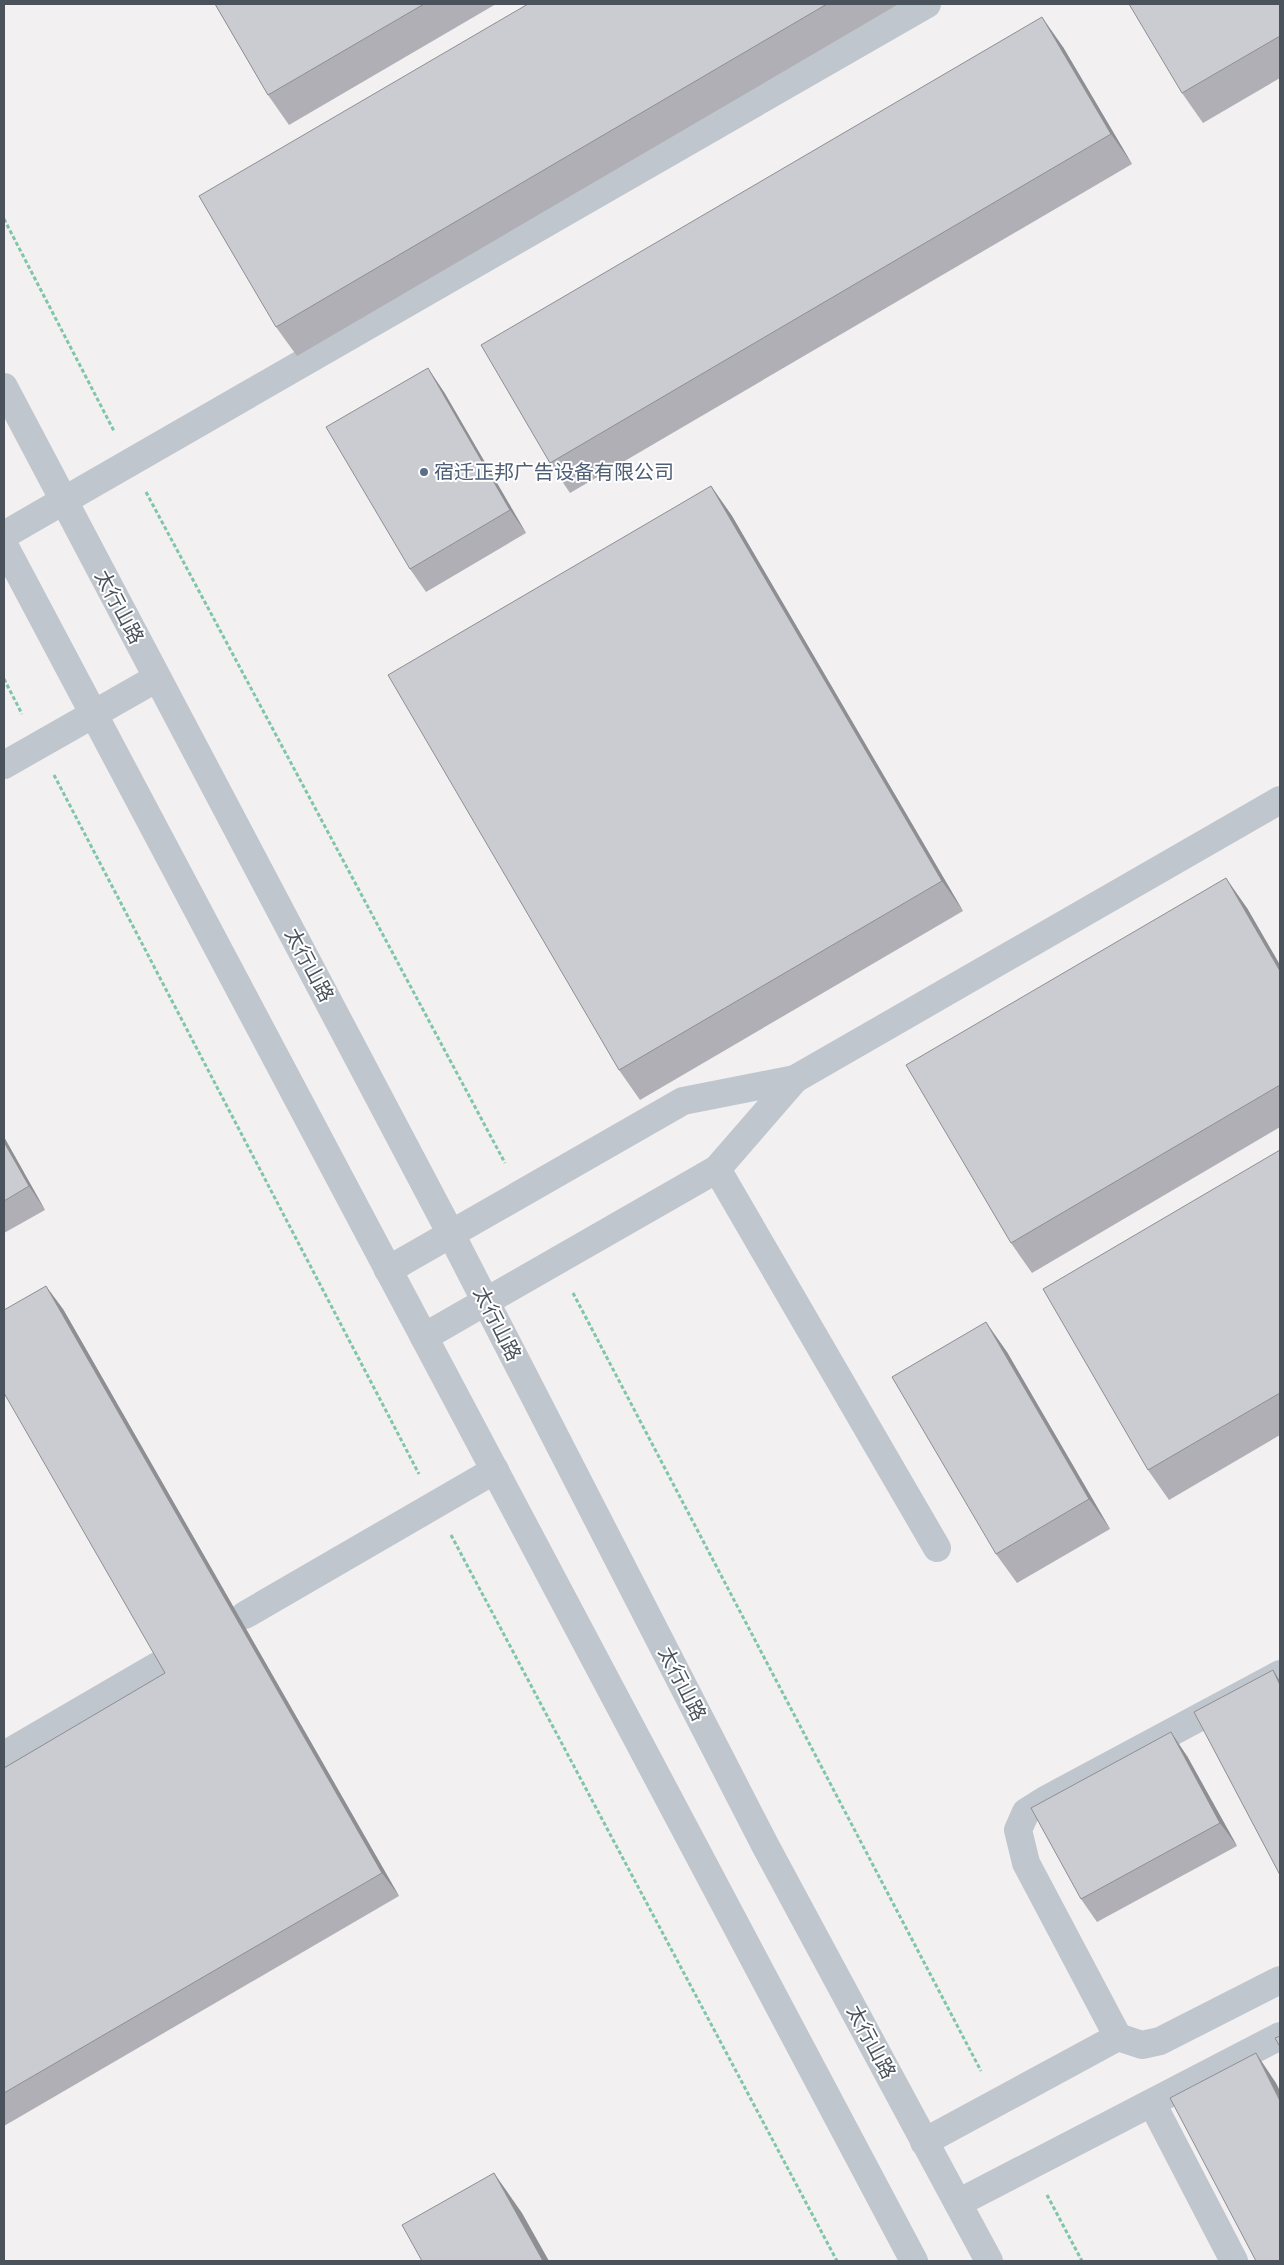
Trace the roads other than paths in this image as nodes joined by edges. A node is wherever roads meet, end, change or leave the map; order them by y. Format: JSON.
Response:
{"nodes":[{"id":1,"x":927,"y":4,"type":"edge"},
{"id":2,"x":4,"y":387,"type":"edge"},
{"id":3,"x":63,"y":501,"type":"junction"},
{"id":4,"x":4,"y":534,"type":"edge"},
{"id":5,"x":4,"y":545,"type":"edge"},
{"id":6,"x":157,"y":678,"type":"junction"},
{"id":7,"x":93,"y":714,"type":"junction"},
{"id":8,"x":4,"y":765,"type":"edge"},
{"id":9,"x":1280,"y":800,"type":"edge"},
{"id":10,"x":795,"y":1080,"type":"junction"},
{"id":11,"x":716,"y":1169,"type":"junction"},
{"id":12,"x":451,"y":1234,"type":"junction"},
{"id":13,"x":388,"y":1270,"type":"junction"},
{"id":14,"x":486,"y":1301,"type":"junction"},
{"id":15,"x":424,"y":1336,"type":"junction"},
{"id":16,"x":494,"y":1470,"type":"junction"},
{"id":17,"x":937,"y":1548,"type":"dead end"},
{"id":18,"x":246,"y":1615,"type":"dead end"},
{"id":19,"x":157,"y":1666,"type":"edge"},
{"id":20,"x":1280,"y":1674,"type":"edge"},
{"id":21,"x":4,"y":1755,"type":"edge"},
{"id":22,"x":1280,"y":1980,"type":"edge"},
{"id":23,"x":1280,"y":2036,"type":"edge"},
{"id":24,"x":1118,"y":2037,"type":"junction"},
{"id":25,"x":1152,"y":2103,"type":"junction"},
{"id":26,"x":924,"y":2142,"type":"junction"},
{"id":27,"x":958,"y":2203,"type":"junction"},
{"id":28,"x":914,"y":2261,"type":"edge"},
{"id":29,"x":989,"y":2261,"type":"edge"},
{"id":30,"x":1234,"y":2261,"type":"edge"}],
"edges":[{"from":1,"to":3,"type":"street"},
{"from":2,"to":3,"type":"street","name":"太行山路"},
{"from":3,"to":4,"type":"street"},
{"from":3,"to":6,"type":"street","name":"太行山路"},
{"from":5,"to":7,"type":"street"},
{"from":6,"to":7,"type":"street"},
{"from":6,"to":12,"type":"street","name":"太行山路"},
{"from":7,"to":8,"type":"street"},
{"from":7,"to":13,"type":"street"},
{"from":9,"to":10,"type":"street"},
{"from":10,"to":11,"type":"street"},
{"from":10,"to":12,"type":"street"},
{"from":11,"to":14,"type":"street"},
{"from":11,"to":17,"type":"street"},
{"from":12,"to":13,"type":"street"},
{"from":12,"to":14,"type":"street","name":"太行山路"},
{"from":13,"to":15,"type":"street"},
{"from":14,"to":15,"type":"street"},
{"from":14,"to":26,"type":"street","name":"太行山路"},
{"from":15,"to":16,"type":"street"},
{"from":16,"to":18,"type":"street"},
{"from":16,"to":28,"type":"street"},
{"from":19,"to":21,"type":"street"},
{"from":20,"to":24,"type":"street"},
{"from":22,"to":24,"type":"street"},
{"from":23,"to":25,"type":"street"},
{"from":24,"to":26,"type":"street"},
{"from":25,"to":27,"type":"street"},
{"from":25,"to":30,"type":"street"},
{"from":26,"to":27,"type":"street","name":"太行山路"},
{"from":27,"to":29,"type":"street","name":"太行山路"}]}
